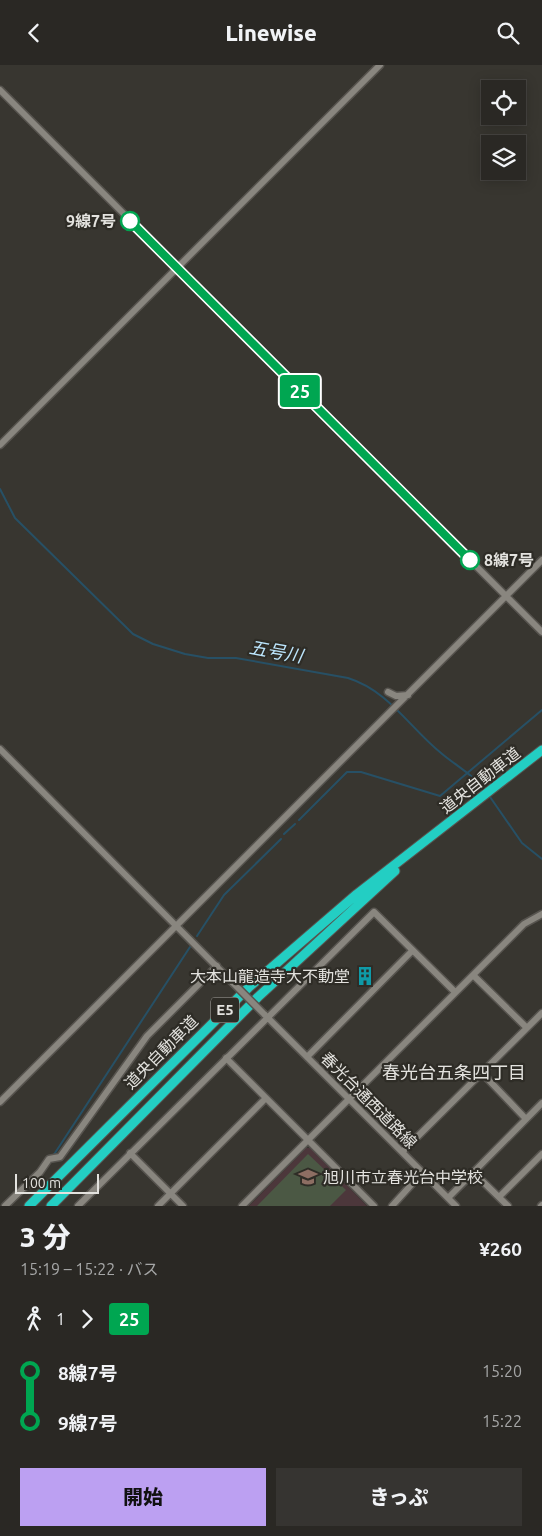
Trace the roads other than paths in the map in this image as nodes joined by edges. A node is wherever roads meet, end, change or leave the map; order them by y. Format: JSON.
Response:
{"nodes":[{"id":1,"x":380,"y":65,"type":"edge"},
{"id":2,"x":0,"y":90,"type":"edge"},
{"id":3,"x":177,"y":268,"type":"junction"},
{"id":4,"x":0,"y":445,"type":"edge"},
{"id":5,"x":542,"y":560,"type":"edge"},
{"id":6,"x":506,"y":596,"type":"junction"},
{"id":7,"x":542,"y":632,"type":"edge"},
{"id":8,"x":388,"y":692,"type":"dead end"},
{"id":9,"x":408,"y":695,"type":"junction"},
{"id":10,"x":0,"y":749,"type":"edge"},
{"id":11,"x":542,"y":750,"type":"edge"},
{"id":12,"x":437,"y":832,"type":"junction"},
{"id":13,"x":542,"y":914,"type":"edge"},
{"id":14,"x":177,"y":926,"type":"junction"},
{"id":15,"x":412,"y":951,"type":"junction"},
{"id":16,"x":217,"y":966,"type":"junction"},
{"id":17,"x":473,"y":975,"type":"junction"},
{"id":18,"x":455,"y":993,"type":"junction"},
{"id":19,"x":542,"y":1013,"type":"edge"},
{"id":20,"x":265,"y":1015,"type":"junction"},
{"id":21,"x":527,"y":1028,"type":"junction"},
{"id":22,"x":306,"y":1057,"type":"junction"},
{"id":23,"x":226,"y":1058,"type":"junction"},
{"id":24,"x":482,"y":1073,"type":"junction"},
{"id":25,"x":266,"y":1098,"type":"junction"},
{"id":26,"x":348,"y":1099,"type":"junction"},
{"id":27,"x":0,"y":1103,"type":"edge"},
{"id":28,"x":542,"y":1103,"type":"edge"},
{"id":29,"x":526,"y":1119,"type":"junction"},
{"id":30,"x":307,"y":1140,"type":"junction"},
{"id":31,"x":130,"y":1153,"type":"junction"},
{"id":32,"x":402,"y":1153,"type":"junction"},
{"id":33,"x":542,"y":1154,"type":"edge"},
{"id":34,"x":473,"y":1172,"type":"junction"},
{"id":35,"x":422,"y":1173,"type":"junction"},
{"id":36,"x":171,"y":1194,"type":"junction"},
{"id":37,"x":499,"y":1197,"type":"junction"},
{"id":38,"x":448,"y":1198,"type":"junction"},
{"id":39,"x":5,"y":1206,"type":"edge"},
{"id":40,"x":29,"y":1206,"type":"edge"},
{"id":41,"x":51,"y":1206,"type":"edge"},
{"id":42,"x":78,"y":1206,"type":"edge"},
{"id":43,"x":158,"y":1206,"type":"edge"},
{"id":44,"x":183,"y":1206,"type":"edge"},
{"id":45,"x":242,"y":1206,"type":"edge"},
{"id":46,"x":374,"y":1206,"type":"edge"},
{"id":47,"x":392,"y":1206,"type":"edge"},
{"id":48,"x":456,"y":1206,"type":"edge"},
{"id":49,"x":508,"y":1206,"type":"edge"}],
"edges":[{"from":1,"to":3,"type":"street"},
{"from":2,"to":3,"type":"street"},
{"from":3,"to":4,"type":"street"},
{"from":3,"to":6,"type":"street"},
{"from":5,"to":6,"type":"street"},
{"from":6,"to":7,"type":"street"},
{"from":6,"to":9,"type":"street"},
{"from":8,"to":9,"type":"street"},
{"from":9,"to":14,"type":"street"},
{"from":10,"to":14,"type":"street","name":"春光台通西道路線"},
{"from":11,"to":12,"type":"highway","name":"道央自動車道","number":"E5"},
{"from":12,"to":40,"type":"highway","name":"道央自動車道","number":"E5"},
{"from":12,"to":41,"type":"highway","name":"道央自動車道","number":"E5"},
{"from":13,"to":17,"type":"street"},
{"from":14,"to":16,"type":"street","name":"春光台通西道路線"},
{"from":14,"to":27,"type":"street"},
{"from":15,"to":18,"type":"street"},
{"from":15,"to":20,"type":"street"},
{"from":15,"to":22,"type":"street"},
{"from":16,"to":20,"type":"street","name":"春光台通西道路線","bridge":true},
{"from":16,"to":39,"type":"street"},
{"from":17,"to":18,"type":"street"},
{"from":17,"to":21,"type":"street"},
{"from":18,"to":26,"type":"street"},
{"from":19,"to":21,"type":"street"},
{"from":20,"to":22,"type":"street","name":"春光台通西道路線"},
{"from":20,"to":23,"type":"street"},
{"from":21,"to":24,"type":"street"},
{"from":22,"to":26,"type":"street","name":"春光台通西道路線"},
{"from":23,"to":25,"type":"street"},
{"from":23,"to":31,"type":"street"},
{"from":24,"to":29,"type":"street"},
{"from":24,"to":32,"type":"street"},
{"from":25,"to":30,"type":"street"},
{"from":25,"to":36,"type":"street"},
{"from":26,"to":30,"type":"street"},
{"from":26,"to":32,"type":"street","name":"春光台通西道路線"},
{"from":28,"to":29,"type":"street"},
{"from":29,"to":34,"type":"street"},
{"from":30,"to":45,"type":"street"},
{"from":30,"to":46,"type":"street"},
{"from":31,"to":36,"type":"street"},
{"from":31,"to":42,"type":"street"},
{"from":32,"to":35,"type":"street","name":"春光台通西道路線"},
{"from":33,"to":37,"type":"street"},
{"from":34,"to":37,"type":"street"},
{"from":34,"to":38,"type":"street"},
{"from":35,"to":38,"type":"street","name":"春光台通西道路線"},
{"from":35,"to":47,"type":"street"},
{"from":36,"to":43,"type":"street"},
{"from":36,"to":44,"type":"street"},
{"from":37,"to":49,"type":"street"},
{"from":38,"to":48,"type":"street","name":"春光台通西道路線"}]}
